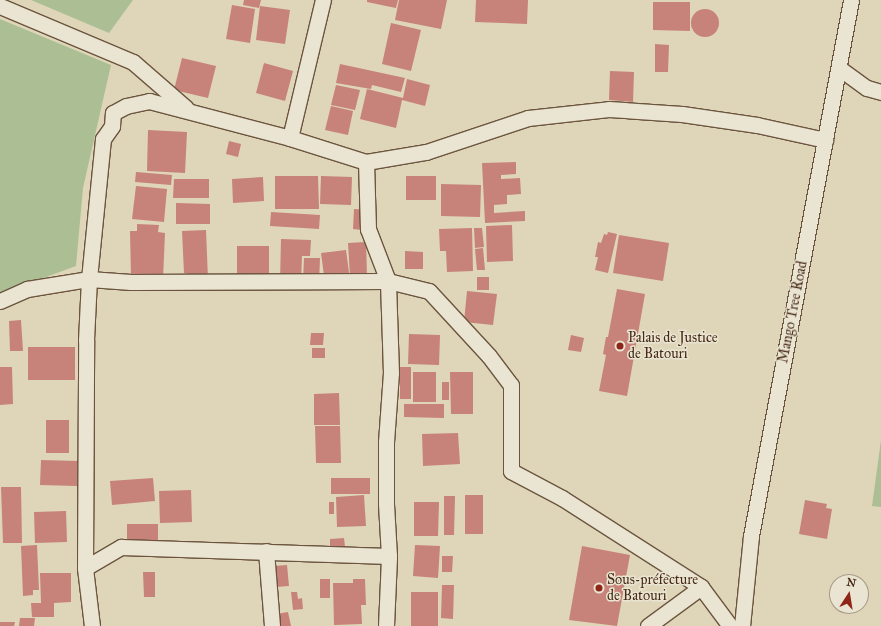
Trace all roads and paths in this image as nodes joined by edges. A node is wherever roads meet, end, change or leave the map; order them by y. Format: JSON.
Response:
{"nodes":[{"id":1,"x":323,"y":0,"type":"edge"},
{"id":2,"x":851,"y":0,"type":"edge"},
{"id":3,"x":0,"y":6,"type":"edge"},
{"id":4,"x":839,"y":68,"type":"junction"},
{"id":5,"x":881,"y":92,"type":"edge"},
{"id":6,"x":188,"y":110,"type":"junction"},
{"id":7,"x":290,"y":138,"type":"junction"},
{"id":8,"x":825,"y":140,"type":"junction"},
{"id":9,"x":366,"y":162,"type":"junction"},
{"id":10,"x":89,"y":279,"type":"junction"},
{"id":11,"x":388,"y":281,"type":"junction"},
{"id":12,"x":0,"y":300,"type":"edge"},
{"id":13,"x":266,"y":551,"type":"junction"},
{"id":14,"x":389,"y":556,"type":"junction"},
{"id":15,"x":85,"y":568,"type":"junction"},
{"id":16,"x":701,"y":587,"type":"junction"},
{"id":17,"x":92,"y":626,"type":"edge"},
{"id":18,"x":272,"y":626,"type":"edge"},
{"id":19,"x":386,"y":626,"type":"edge"},
{"id":20,"x":648,"y":626,"type":"edge"},
{"id":21,"x":730,"y":626,"type":"edge"},
{"id":22,"x":742,"y":626,"type":"edge"}],
"edges":[{"from":1,"to":7,"type":"street"},
{"from":2,"to":4,"type":"street","name":"Mango Tree Road"},
{"from":3,"to":6,"type":"street"},
{"from":4,"to":5,"type":"street"},
{"from":4,"to":8,"type":"street","name":"Mango Tree Road"},
{"from":6,"to":7,"type":"street"},
{"from":6,"to":10,"type":"street"},
{"from":7,"to":9,"type":"street"},
{"from":8,"to":9,"type":"street"},
{"from":8,"to":22,"type":"street","name":"Mango Tree Road"},
{"from":9,"to":11,"type":"street"},
{"from":10,"to":11,"type":"street"},
{"from":10,"to":12,"type":"street"},
{"from":10,"to":15,"type":"street"},
{"from":11,"to":14,"type":"street"},
{"from":11,"to":16,"type":"street"},
{"from":13,"to":14,"type":"street"},
{"from":13,"to":15,"type":"street"},
{"from":13,"to":18,"type":"street"},
{"from":14,"to":19,"type":"street"},
{"from":15,"to":17,"type":"street"},
{"from":16,"to":20,"type":"street"},
{"from":16,"to":21,"type":"street"}]}
